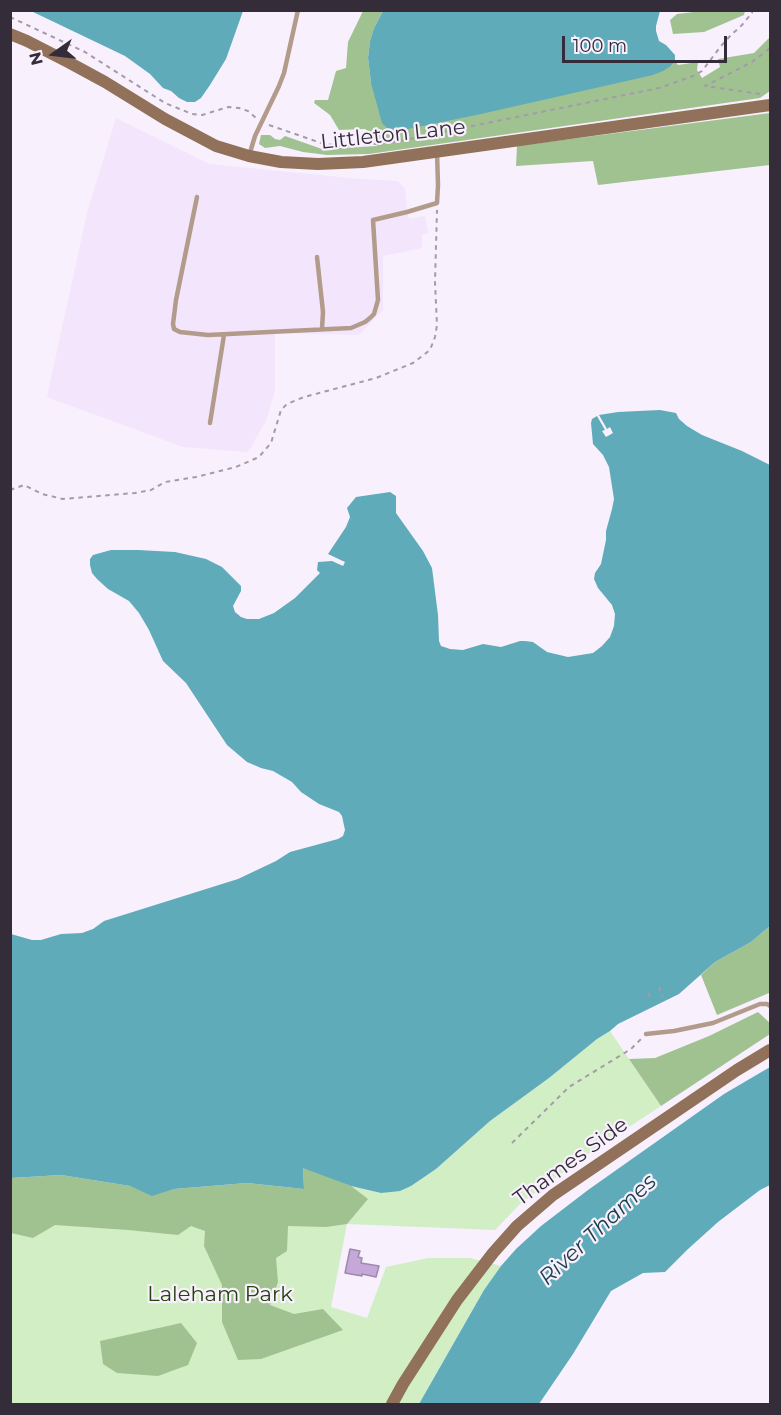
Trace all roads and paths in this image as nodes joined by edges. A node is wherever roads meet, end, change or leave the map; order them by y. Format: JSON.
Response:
{"nodes":[{"id":1,"x":298,"y":10,"type":"edge"},
{"id":2,"x":752,"y":10,"type":"edge"},
{"id":3,"x":10,"y":17,"type":"edge"},
{"id":4,"x":10,"y":34,"type":"edge"},
{"id":5,"x":771,"y":48,"type":"edge"},
{"id":6,"x":759,"y":94,"type":"dead end"},
{"id":7,"x":771,"y":105,"type":"edge"},
{"id":8,"x":261,"y":122,"type":"junction"},
{"id":9,"x":437,"y":152,"type":"junction"},
{"id":10,"x":249,"y":156,"type":"junction"},
{"id":11,"x":197,"y":197,"type":"dead end"},
{"id":12,"x":437,"y":203,"type":"junction"},
{"id":13,"x":316,"y":257,"type":"dead end"},
{"id":14,"x":322,"y":329,"type":"junction"},
{"id":15,"x":224,"y":335,"type":"junction"},
{"id":16,"x":210,"y":423,"type":"dead end"},
{"id":17,"x":10,"y":490,"type":"edge"},
{"id":18,"x":659,"y":987,"type":"dead end"},
{"id":19,"x":648,"y":993,"type":"dead end"},
{"id":20,"x":662,"y":997,"type":"dead end"},
{"id":21,"x":652,"y":1001,"type":"dead end"},
{"id":22,"x":771,"y":1006,"type":"edge"},
{"id":23,"x":646,"y":1034,"type":"joint"},
{"id":24,"x":771,"y":1050,"type":"edge"},
{"id":25,"x":512,"y":1143,"type":"dead end"},
{"id":26,"x":392,"y":1404,"type":"edge"}],
"edges":[{"from":1,"to":8,"type":"lane"},
{"from":2,"to":8,"type":"path"},
{"from":3,"to":8,"type":"path"},
{"from":4,"to":10,"type":"street","name":"Littleton Lane"},
{"from":5,"to":6,"type":"path"},
{"from":7,"to":9,"type":"street","name":"Littleton Lane"},
{"from":8,"to":10,"type":"lane"},
{"from":9,"to":10,"type":"street","name":"Littleton Lane"},
{"from":9,"to":12,"type":"lane"},
{"from":11,"to":15,"type":"lane"},
{"from":12,"to":14,"type":"lane"},
{"from":12,"to":17,"type":"path"},
{"from":13,"to":14,"type":"lane"},
{"from":14,"to":15,"type":"lane"},
{"from":15,"to":16,"type":"lane"},
{"from":18,"to":20,"type":"path"},
{"from":19,"to":21,"type":"path"},
{"from":22,"to":23,"type":"lane"},
{"from":23,"to":25,"type":"path"},
{"from":24,"to":26,"type":"street","name":"Thames Side"}]}
